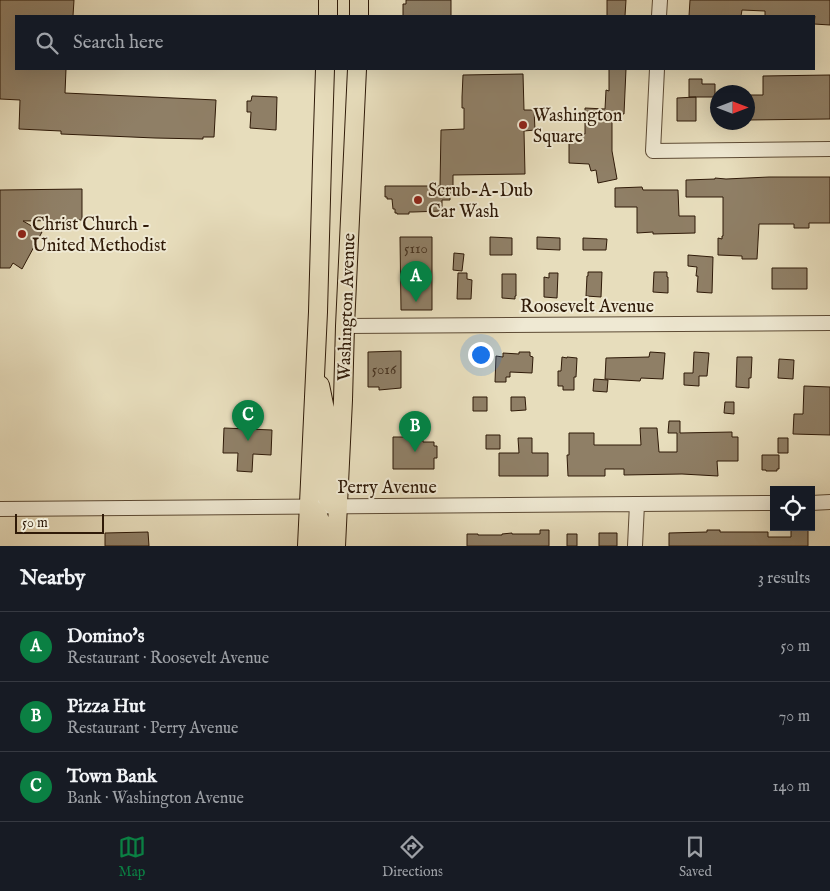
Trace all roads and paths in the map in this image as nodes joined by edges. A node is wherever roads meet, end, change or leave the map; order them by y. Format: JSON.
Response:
{"nodes":[{"id":1,"x":328,"y":0,"type":"edge"},
{"id":2,"x":359,"y":0,"type":"edge"},
{"id":3,"x":660,"y":0,"type":"edge"},
{"id":4,"x":328,"y":15,"type":"edge"},
{"id":5,"x":358,"y":15,"type":"edge"},
{"id":6,"x":659,"y":15,"type":"edge"},
{"id":7,"x":325,"y":70,"type":"edge"},
{"id":8,"x":357,"y":70,"type":"edge"},
{"id":9,"x":657,"y":70,"type":"edge"},
{"id":10,"x":830,"y":149,"type":"edge"},
{"id":11,"x":830,"y":323,"type":"edge"},
{"id":12,"x":345,"y":326,"type":"junction"},
{"id":13,"x":316,"y":368,"type":"junction"},
{"id":14,"x":830,"y":502,"type":"edge"},
{"id":15,"x":770,"y":503,"type":"edge"},
{"id":16,"x":815,"y":503,"type":"edge"},
{"id":17,"x":637,"y":504,"type":"junction"},
{"id":18,"x":309,"y":506,"type":"junction"},
{"id":19,"x":337,"y":507,"type":"junction"},
{"id":20,"x":0,"y":508,"type":"edge"},
{"id":21,"x":307,"y":546,"type":"edge"},
{"id":22,"x":322,"y":546,"type":"edge"},
{"id":23,"x":336,"y":546,"type":"edge"},
{"id":24,"x":635,"y":546,"type":"edge"}],
"edges":[{"from":1,"to":4,"type":"main road"},
{"from":2,"to":5,"type":"main road"},
{"from":3,"to":6,"type":"street"},
{"from":7,"to":13,"type":"main road","name":"Washington Avenue"},
{"from":8,"to":12,"type":"main road","name":"Washington Avenue"},
{"from":9,"to":10,"type":"street"},
{"from":11,"to":12,"type":"street","name":"Roosevelt Avenue"},
{"from":12,"to":19,"type":"main road","name":"Washington Avenue"},
{"from":13,"to":18,"type":"main road","name":"Washington Avenue"},
{"from":13,"to":19,"type":"main road"},
{"from":14,"to":16,"type":"street"},
{"from":15,"to":17,"type":"street","name":"Perry Avenue"},
{"from":17,"to":19,"type":"street","name":"Perry Avenue"},
{"from":17,"to":24,"type":"street"},
{"from":18,"to":19,"type":"street","name":"Perry Avenue"},
{"from":18,"to":20,"type":"street","name":"Perry Avenue"},
{"from":18,"to":21,"type":"main road","name":"Washington Avenue"},
{"from":18,"to":22,"type":"main road"},
{"from":19,"to":23,"type":"main road","name":"Washington Avenue"}]}
